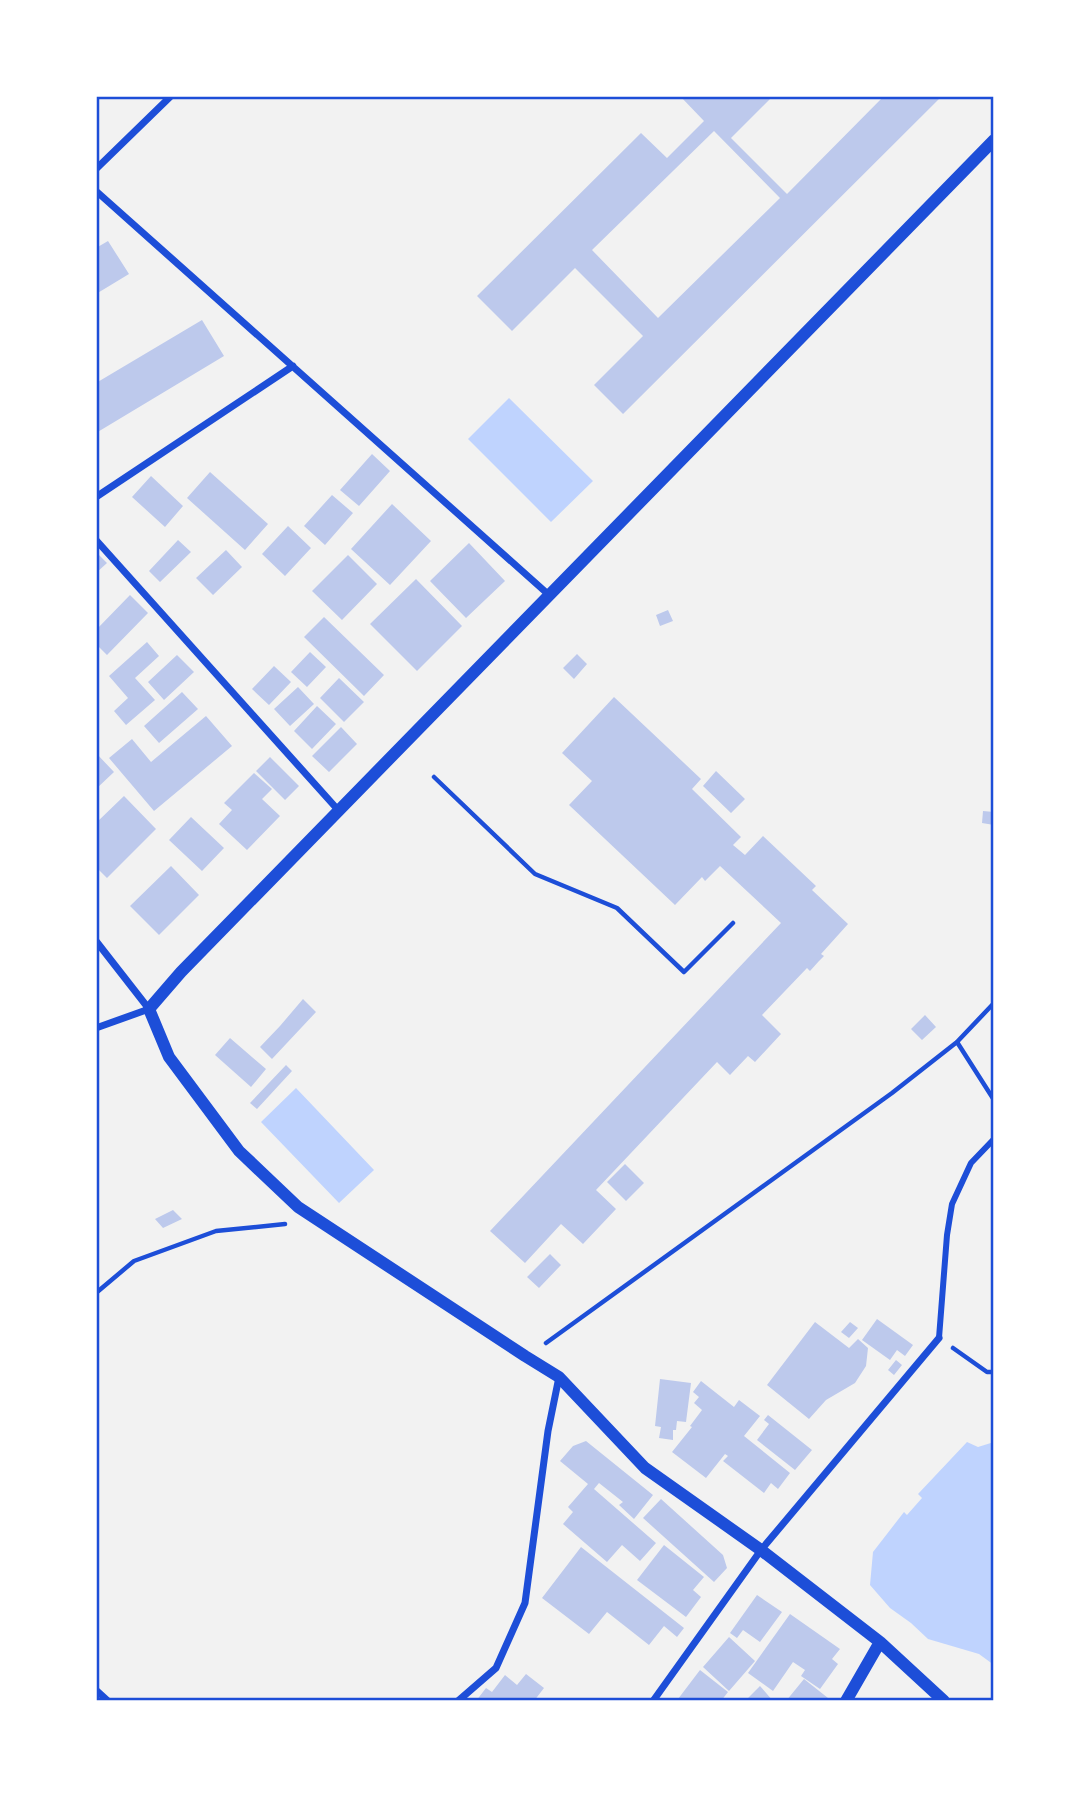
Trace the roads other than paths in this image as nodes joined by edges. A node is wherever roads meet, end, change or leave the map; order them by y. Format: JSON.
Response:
{"nodes":[{"id":1,"x":171,"y":96,"type":"edge"},
{"id":2,"x":994,"y":140,"type":"edge"},
{"id":3,"x":96,"y":169,"type":"edge"},
{"id":4,"x":96,"y":191,"type":"edge"},
{"id":5,"x":293,"y":366,"type":"junction"},
{"id":6,"x":96,"y":497,"type":"edge"},
{"id":7,"x":96,"y":541,"type":"edge"},
{"id":8,"x":549,"y":595,"type":"junction"},
{"id":9,"x":340,"y":811,"type":"junction"},
{"id":10,"x":96,"y":941,"type":"edge"},
{"id":11,"x":149,"y":1009,"type":"junction"},
{"id":12,"x":96,"y":1028,"type":"edge"},
{"id":13,"x":994,"y":1139,"type":"edge"},
{"id":14,"x":939,"y":1338,"type":"joint"},
{"id":15,"x":559,"y":1377,"type":"junction"},
{"id":16,"x":761,"y":1550,"type":"junction"},
{"id":17,"x":880,"y":1642,"type":"junction"},
{"id":18,"x":96,"y":1690,"type":"edge"},
{"id":19,"x":108,"y":1701,"type":"edge"},
{"id":20,"x":458,"y":1701,"type":"edge"},
{"id":21,"x":653,"y":1701,"type":"edge"},
{"id":22,"x":846,"y":1701,"type":"edge"},
{"id":23,"x":944,"y":1701,"type":"edge"}],
"edges":[{"from":1,"to":3,"type":"street"},
{"from":2,"to":8,"type":"street"},
{"from":4,"to":5,"type":"street"},
{"from":5,"to":6,"type":"street"},
{"from":5,"to":8,"type":"street"},
{"from":7,"to":9,"type":"street"},
{"from":8,"to":9,"type":"street"},
{"from":9,"to":11,"type":"street"},
{"from":10,"to":11,"type":"street"},
{"from":11,"to":12,"type":"street"},
{"from":11,"to":15,"type":"street"},
{"from":13,"to":14,"type":"street"},
{"from":14,"to":16,"type":"street"},
{"from":15,"to":16,"type":"street"},
{"from":15,"to":20,"type":"street"},
{"from":16,"to":17,"type":"street"},
{"from":16,"to":21,"type":"street"},
{"from":17,"to":22,"type":"street"},
{"from":17,"to":23,"type":"street"},
{"from":18,"to":19,"type":"street"}]}
